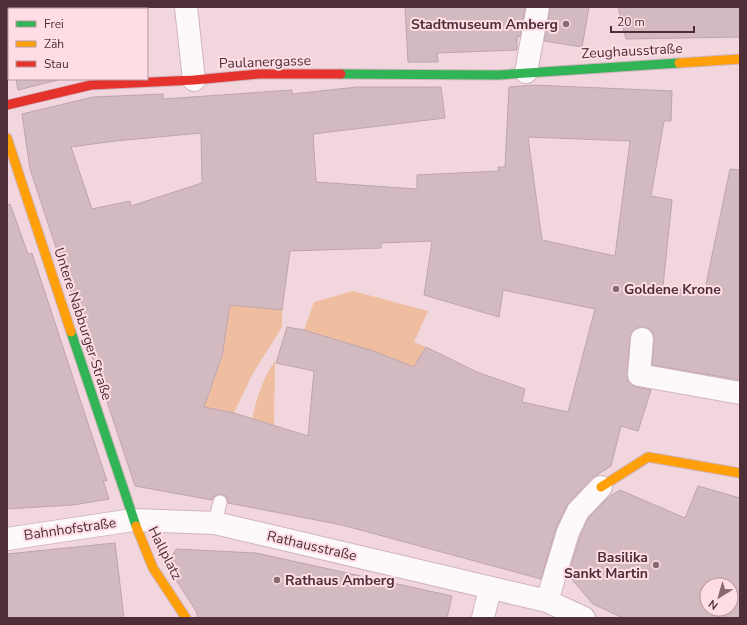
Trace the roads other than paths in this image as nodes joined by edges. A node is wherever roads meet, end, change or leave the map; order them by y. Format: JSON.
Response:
{"nodes":[{"id":1,"x":186,"y":7,"type":"edge"},
{"id":2,"x":538,"y":7,"type":"edge"},
{"id":3,"x":740,"y":59,"type":"edge"},
{"id":4,"x":526,"y":72,"type":"junction"},
{"id":5,"x":194,"y":80,"type":"junction"},
{"id":6,"x":7,"y":105,"type":"edge"},
{"id":7,"x":7,"y":138,"type":"edge"},
{"id":8,"x":642,"y":339,"type":"dead end"},
{"id":9,"x":740,"y":393,"type":"edge"},
{"id":10,"x":740,"y":471,"type":"edge"},
{"id":11,"x":601,"y":487,"type":"joint"},
{"id":12,"x":220,"y":502,"type":"dead end"},
{"id":13,"x":133,"y":520,"type":"junction"},
{"id":14,"x":215,"y":523,"type":"junction"},
{"id":15,"x":7,"y":539,"type":"edge"},
{"id":16,"x":490,"y":588,"type":"junction"},
{"id":17,"x":547,"y":601,"type":"junction"},
{"id":18,"x":186,"y":618,"type":"edge"},
{"id":19,"x":483,"y":618,"type":"edge"},
{"id":20,"x":584,"y":618,"type":"edge"}],
"edges":[{"from":1,"to":5,"type":"street"},
{"from":2,"to":4,"type":"street"},
{"from":3,"to":4,"type":"street","name":"Zeughausstraße"},
{"from":4,"to":5,"type":"street","name":"Paulanergasse"},
{"from":5,"to":6,"type":"street","name":"Paulanergasse"},
{"from":7,"to":13,"type":"street","name":"Untere Nabburger Straße"},
{"from":8,"to":9,"type":"street"},
{"from":10,"to":11,"type":"street"},
{"from":11,"to":17,"type":"street"},
{"from":12,"to":14,"type":"lane"},
{"from":13,"to":14,"type":"street","name":"Rathausstraße"},
{"from":13,"to":15,"type":"street","name":"Bahnhofstraße"},
{"from":13,"to":18,"type":"street","name":"Hallplatz"},
{"from":14,"to":16,"type":"street","name":"Rathausstraße"},
{"from":16,"to":17,"type":"street","name":"Rathausstraße"},
{"from":16,"to":19,"type":"street"},
{"from":17,"to":20,"type":"street","name":"Rathausstraße"}]}
